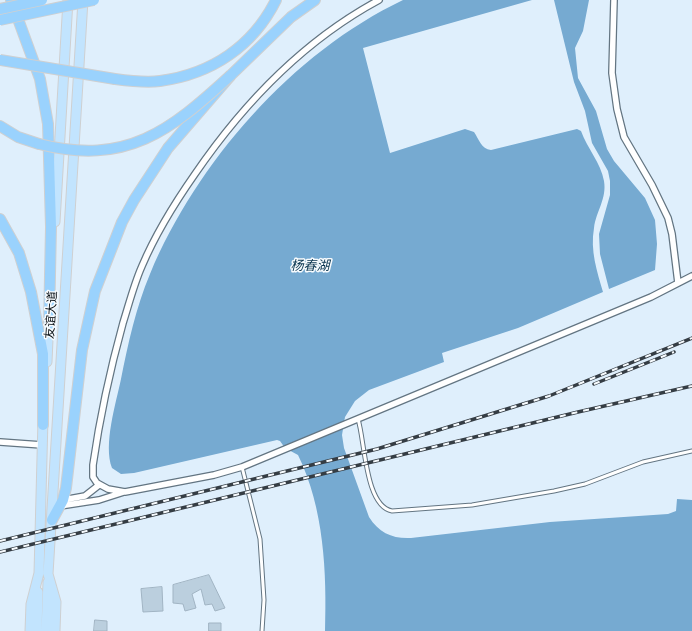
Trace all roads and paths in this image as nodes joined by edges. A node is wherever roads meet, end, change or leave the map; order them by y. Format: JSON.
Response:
{"nodes":[{"id":1,"x":11,"y":0,"type":"edge"},
{"id":2,"x":42,"y":0,"type":"edge"},
{"id":3,"x":68,"y":0,"type":"edge"},
{"id":4,"x":83,"y":0,"type":"edge"},
{"id":5,"x":94,"y":0,"type":"edge"},
{"id":6,"x":276,"y":0,"type":"edge"},
{"id":7,"x":315,"y":0,"type":"edge"},
{"id":8,"x":379,"y":0,"type":"edge"},
{"id":9,"x":614,"y":0,"type":"edge"},
{"id":10,"x":0,"y":9,"type":"edge"},
{"id":11,"x":0,"y":20,"type":"edge"},
{"id":12,"x":0,"y":60,"type":"edge"},
{"id":13,"x":231,"y":75,"type":"junction"},
{"id":14,"x":0,"y":126,"type":"edge"},
{"id":15,"x":0,"y":219,"type":"edge"},
{"id":16,"x":692,"y":276,"type":"edge"},
{"id":17,"x":678,"y":283,"type":"junction"},
{"id":18,"x":49,"y":324,"type":"junction"},
{"id":19,"x":357,"y":420,"type":"junction"},
{"id":20,"x":43,"y":425,"type":"junction"},
{"id":21,"x":0,"y":442,"type":"edge"},
{"id":22,"x":42,"y":445,"type":"junction"},
{"id":23,"x":692,"y":451,"type":"edge"},
{"id":24,"x":242,"y":468,"type":"junction"},
{"id":25,"x":99,"y":485,"type":"junction"},
{"id":26,"x":125,"y":492,"type":"junction"},
{"id":27,"x":61,"y":503,"type":"junction"},
{"id":28,"x":52,"y":520,"type":"junction"},
{"id":29,"x":43,"y":574,"type":"junction"},
{"id":30,"x":30,"y":631,"type":"edge"},
{"id":31,"x":37,"y":631,"type":"edge"},
{"id":32,"x":46,"y":631,"type":"edge"},
{"id":33,"x":55,"y":631,"type":"edge"},
{"id":34,"x":262,"y":631,"type":"edge"}],
"edges":[{"from":1,"to":18,"type":"highway"},
{"from":2,"to":10,"type":"highway","bridge":true},
{"from":3,"to":18,"type":"main road","name":"友谊大道"},
{"from":4,"to":28,"type":"main road","name":"友谊大道"},
{"from":5,"to":11,"type":"highway","bridge":true},
{"from":6,"to":12,"type":"highway","bridge":true},
{"from":7,"to":13,"type":"highway"},
{"from":8,"to":25,"type":"street"},
{"from":9,"to":17,"type":"street"},
{"from":13,"to":14,"type":"highway","bridge":true},
{"from":13,"to":27,"type":"highway","bridge":true},
{"from":15,"to":20,"type":"highway"},
{"from":16,"to":17,"type":"street"},
{"from":17,"to":19,"type":"street"},
{"from":18,"to":20,"type":"main road","name":"友谊大道"},
{"from":19,"to":23,"type":"lane"},
{"from":19,"to":24,"type":"street"},
{"from":20,"to":22,"type":"main road","name":"友谊大道"},
{"from":21,"to":22,"type":"street"},
{"from":22,"to":29,"type":"main road","name":"友谊大道"},
{"from":24,"to":26,"type":"street"},
{"from":24,"to":34,"type":"lane"},
{"from":25,"to":26,"type":"street"},
{"from":25,"to":27,"type":"street"},
{"from":26,"to":27,"type":"street"},
{"from":27,"to":28,"type":"highway"},
{"from":28,"to":29,"type":"main road","name":"友谊大道"},
{"from":29,"to":30,"type":"main road","name":"友谊大道"},
{"from":29,"to":31,"type":"main road"},
{"from":29,"to":32,"type":"main road"},
{"from":29,"to":33,"type":"main road","name":"友谊大道"}]}
